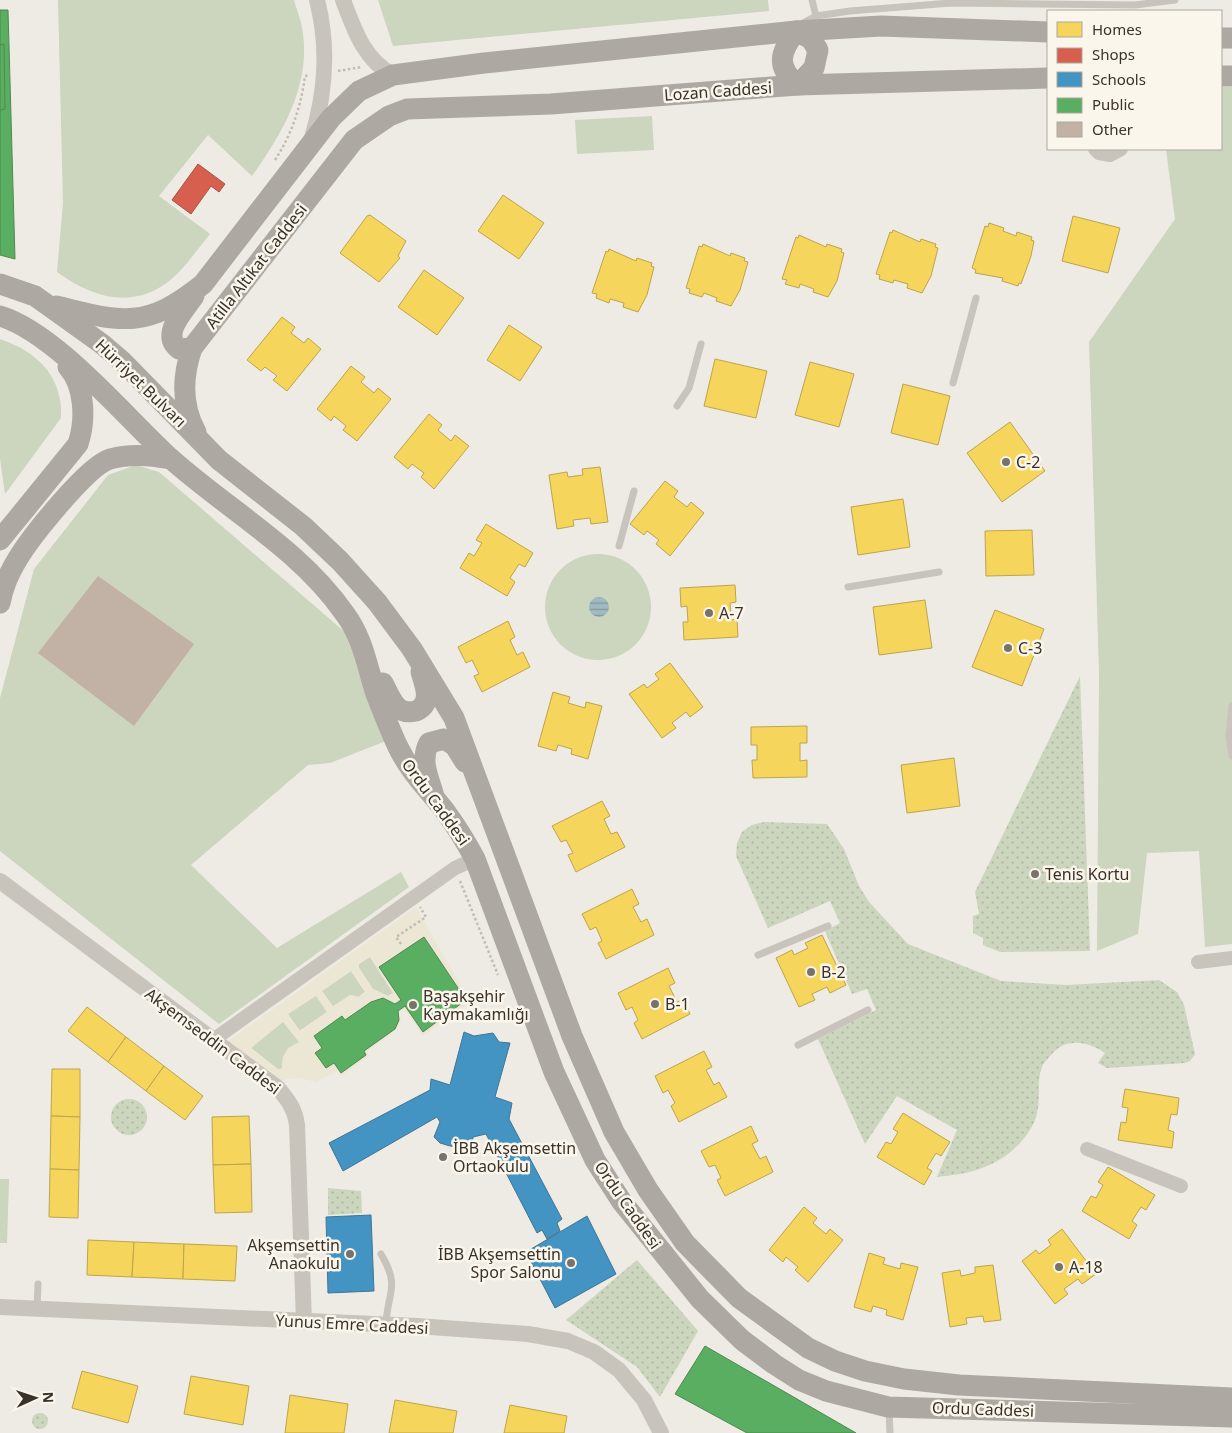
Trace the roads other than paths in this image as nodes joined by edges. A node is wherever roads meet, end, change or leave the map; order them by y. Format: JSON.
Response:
{"nodes":[{"id":1,"x":316,"y":0,"type":"edge"},
{"id":2,"x":343,"y":0,"type":"edge"},
{"id":3,"x":812,"y":0,"type":"edge"},
{"id":4,"x":1175,"y":0,"type":"edge"},
{"id":5,"x":816,"y":16,"type":"junction"},
{"id":6,"x":796,"y":31,"type":"junction"},
{"id":7,"x":1047,"y":32,"type":"edge"},
{"id":8,"x":385,"y":70,"type":"junction"},
{"id":9,"x":1047,"y":78,"type":"edge"},
{"id":10,"x":798,"y":85,"type":"junction"},
{"id":11,"x":389,"y":116,"type":"joint"},
{"id":12,"x":310,"y":143,"type":"junction"},
{"id":13,"x":1096,"y":150,"type":"edge"},
{"id":14,"x":1119,"y":150,"type":"edge"},
{"id":15,"x":1,"y":284,"type":"edge"},
{"id":16,"x":203,"y":284,"type":"junction"},
{"id":17,"x":976,"y":298,"type":"dead end"},
{"id":18,"x":44,"y":303,"type":"junction"},
{"id":19,"x":0,"y":316,"type":"edge"},
{"id":20,"x":43,"y":339,"type":"junction"},
{"id":21,"x":701,"y":344,"type":"dead end"},
{"id":22,"x":192,"y":348,"type":"junction"},
{"id":23,"x":954,"y":383,"type":"dead end"},
{"id":24,"x":677,"y":406,"type":"dead end"},
{"id":25,"x":201,"y":443,"type":"junction"},
{"id":26,"x":171,"y":459,"type":"junction"},
{"id":27,"x":634,"y":491,"type":"dead end"},
{"id":28,"x":0,"y":540,"type":"edge"},
{"id":29,"x":619,"y":546,"type":"dead end"},
{"id":30,"x":939,"y":572,"type":"dead end"},
{"id":31,"x":848,"y":587,"type":"dead end"},
{"id":32,"x":0,"y":603,"type":"edge"},
{"id":33,"x":360,"y":638,"type":"junction"},
{"id":34,"x":412,"y":649,"type":"junction"},
{"id":35,"x":1232,"y":706,"type":"edge"},
{"id":36,"x":1232,"y":756,"type":"edge"},
{"id":37,"x":434,"y":798,"type":"junction"},
{"id":38,"x":485,"y":798,"type":"junction"},
{"id":39,"x":475,"y":859,"type":"junction"},
{"id":40,"x":2,"y":884,"type":"edge"},
{"id":41,"x":828,"y":926,"type":"dead end"},
{"id":42,"x":758,"y":956,"type":"dead end"},
{"id":43,"x":1232,"y":958,"type":"edge"},
{"id":44,"x":1198,"y":962,"type":"dead end"},
{"id":45,"x":868,"y":1010,"type":"dead end"},
{"id":46,"x":213,"y":1040,"type":"junction"},
{"id":47,"x":798,"y":1045,"type":"dead end"},
{"id":48,"x":1087,"y":1150,"type":"dead end"},
{"id":49,"x":1181,"y":1186,"type":"dead end"},
{"id":50,"x":381,"y":1254,"type":"dead end"},
{"id":51,"x":38,"y":1284,"type":"dead end"},
{"id":52,"x":0,"y":1307,"type":"edge"},
{"id":53,"x":37,"y":1308,"type":"junction"},
{"id":54,"x":304,"y":1322,"type":"junction"},
{"id":55,"x":386,"y":1325,"type":"junction"},
{"id":56,"x":1227,"y":1396,"type":"edge"},
{"id":57,"x":888,"y":1407,"type":"junction"},
{"id":58,"x":1232,"y":1417,"type":"edge"},
{"id":59,"x":661,"y":1433,"type":"edge"},
{"id":60,"x":890,"y":1433,"type":"edge"}],
"edges":[{"from":1,"to":12,"type":"street","name":"Atilla Altıkat Caddesi"},
{"from":2,"to":8,"type":"street"},
{"from":3,"to":5,"type":"lane"},
{"from":4,"to":5,"type":"lane"},
{"from":5,"to":6,"type":"lane"},
{"from":6,"to":7,"type":"main road"},
{"from":6,"to":8,"type":"main road"},
{"from":6,"to":10,"type":"main road"},
{"from":6,"to":10,"type":"main road"},
{"from":8,"to":12,"type":"main road","name":"Atilla Altıkat Caddesi"},
{"from":9,"to":10,"type":"main road","name":"Lozan Caddesi"},
{"from":10,"to":11,"type":"main road","name":"Lozan Caddesi"},
{"from":11,"to":22,"type":"main road","name":"Atilla Altıkat Caddesi"},
{"from":12,"to":16,"type":"main road","name":"Atilla Altıkat Caddesi"},
{"from":13,"to":14,"type":"street"},
{"from":15,"to":18,"type":"main road","name":"Hürriyet Bulvarı"},
{"from":16,"to":18,"type":"main road","name":"Atilla Altıkat Caddesi"},
{"from":16,"to":22,"type":"main road"},
{"from":17,"to":23,"type":"lane"},
{"from":18,"to":25,"type":"main road","name":"Hürriyet Bulvarı"},
{"from":19,"to":20,"type":"main road","name":"Hürriyet Bulvarı"},
{"from":20,"to":26,"type":"main road","name":"Hürriyet Bulvarı"},
{"from":20,"to":28,"type":"main road"},
{"from":21,"to":24,"type":"lane"},
{"from":22,"to":25,"type":"main road","name":"Atilla Altıkat Caddesi"},
{"from":25,"to":34,"type":"main road","name":"Ordu Caddesi"},
{"from":26,"to":32,"type":"main road"},
{"from":26,"to":33,"type":"main road","name":"Ordu Caddesi"},
{"from":27,"to":29,"type":"lane"},
{"from":30,"to":31,"type":"lane"},
{"from":33,"to":34,"type":"main road"},
{"from":33,"to":37,"type":"main road","name":"Ordu Caddesi"},
{"from":34,"to":38,"type":"main road","name":"Ordu Caddesi"},
{"from":35,"to":36,"type":"lane"},
{"from":37,"to":38,"type":"main road"},
{"from":37,"to":39,"type":"main road","name":"Ordu Caddesi"},
{"from":38,"to":56,"type":"main road","name":"Ordu Caddesi"},
{"from":39,"to":46,"type":"street"},
{"from":39,"to":57,"type":"main road","name":"Ordu Caddesi"},
{"from":40,"to":46,"type":"street","name":"Akşemseddin Caddesi"},
{"from":41,"to":42,"type":"lane"},
{"from":43,"to":44,"type":"street"},
{"from":45,"to":47,"type":"lane"},
{"from":46,"to":54,"type":"street","name":"Akşemseddin Caddesi"},
{"from":48,"to":49,"type":"street"},
{"from":50,"to":55,"type":"lane"},
{"from":51,"to":53,"type":"lane"},
{"from":52,"to":53,"type":"street","name":"Yunus Emre Caddesi"},
{"from":53,"to":54,"type":"street","name":"Yunus Emre Caddesi"},
{"from":54,"to":55,"type":"street","name":"Yunus Emre Caddesi"},
{"from":55,"to":59,"type":"street","name":"Yunus Emre Caddesi"},
{"from":57,"to":58,"type":"main road","name":"Ordu Caddesi"},
{"from":57,"to":60,"type":"lane"}]}
